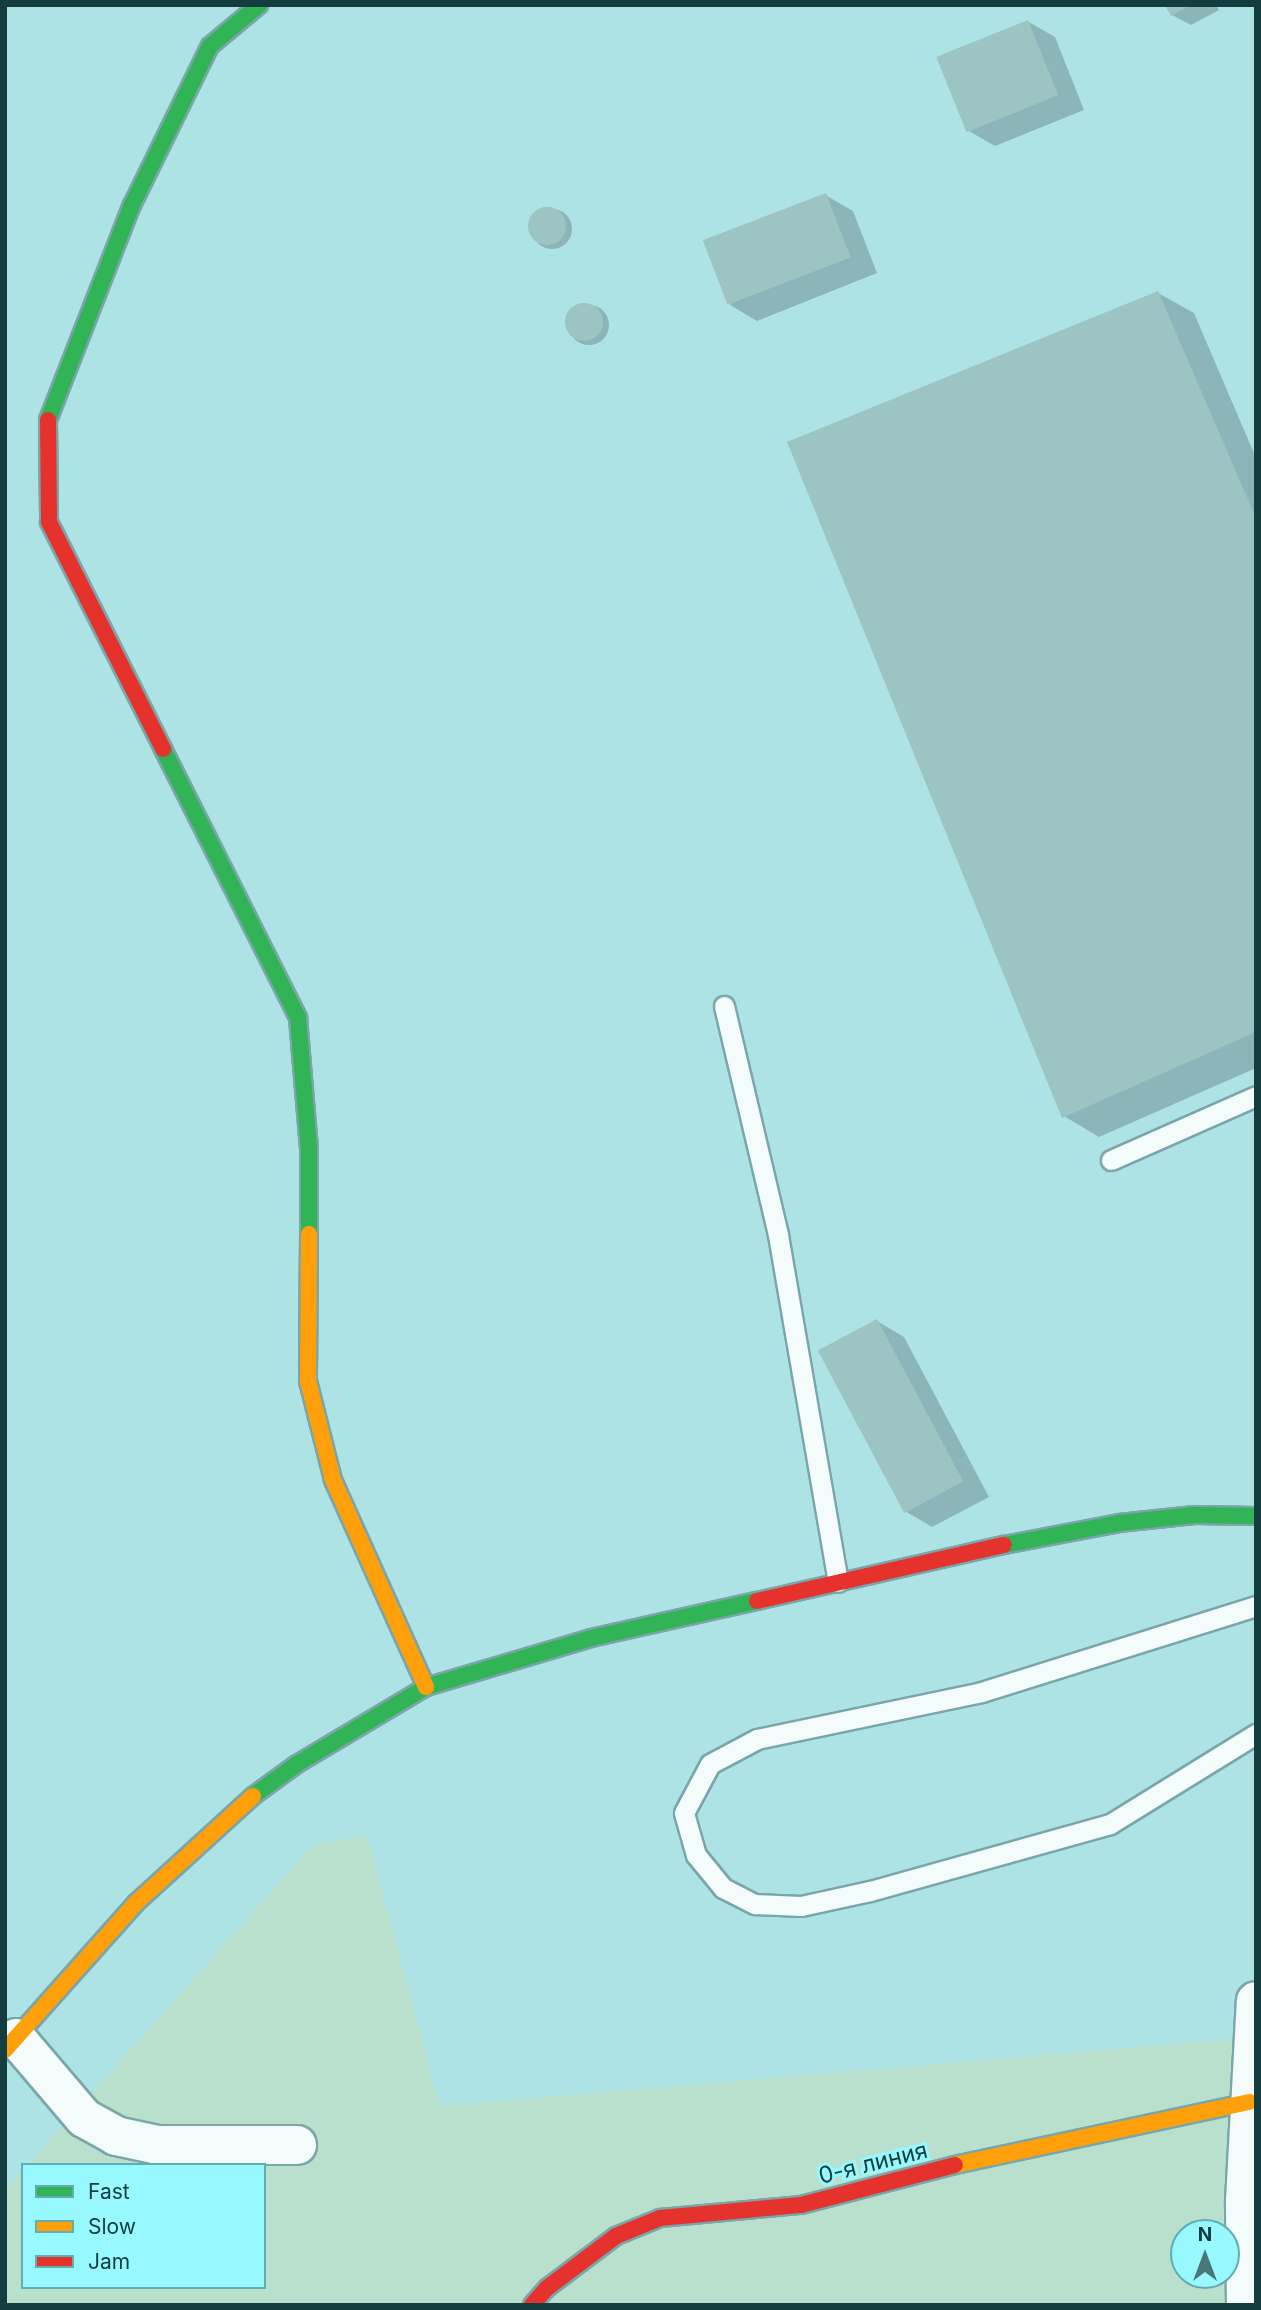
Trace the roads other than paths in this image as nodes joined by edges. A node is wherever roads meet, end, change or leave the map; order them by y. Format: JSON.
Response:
{"nodes":[{"id":1,"x":259,"y":5,"type":"edge"},
{"id":2,"x":724,"y":1006,"type":"dead end"},
{"id":3,"x":1256,"y":1096,"type":"edge"},
{"id":4,"x":1111,"y":1160,"type":"dead end"},
{"id":5,"x":1256,"y":1516,"type":"edge"},
{"id":6,"x":838,"y":1582,"type":"junction"},
{"id":7,"x":1256,"y":1606,"type":"edge"},
{"id":8,"x":426,"y":1687,"type":"junction"},
{"id":9,"x":1256,"y":1734,"type":"edge"},
{"id":10,"x":1256,"y":2001,"type":"edge"},
{"id":11,"x":10,"y":2044,"type":"edge"},
{"id":12,"x":1249,"y":2102,"type":"junction"},
{"id":13,"x":297,"y":2145,"type":"dead end"},
{"id":14,"x":532,"y":2305,"type":"edge"},
{"id":15,"x":1246,"y":2305,"type":"edge"}],
"edges":[{"from":1,"to":8,"type":"street"},
{"from":2,"to":6,"type":"lane"},
{"from":3,"to":4,"type":"lane"},
{"from":5,"to":6,"type":"street"},
{"from":6,"to":8,"type":"street"},
{"from":7,"to":9,"type":"lane"},
{"from":8,"to":11,"type":"street"},
{"from":10,"to":12,"type":"street"},
{"from":11,"to":13,"type":"street"},
{"from":12,"to":14,"type":"street","name":"0-я линия"},
{"from":12,"to":15,"type":"street"}]}
